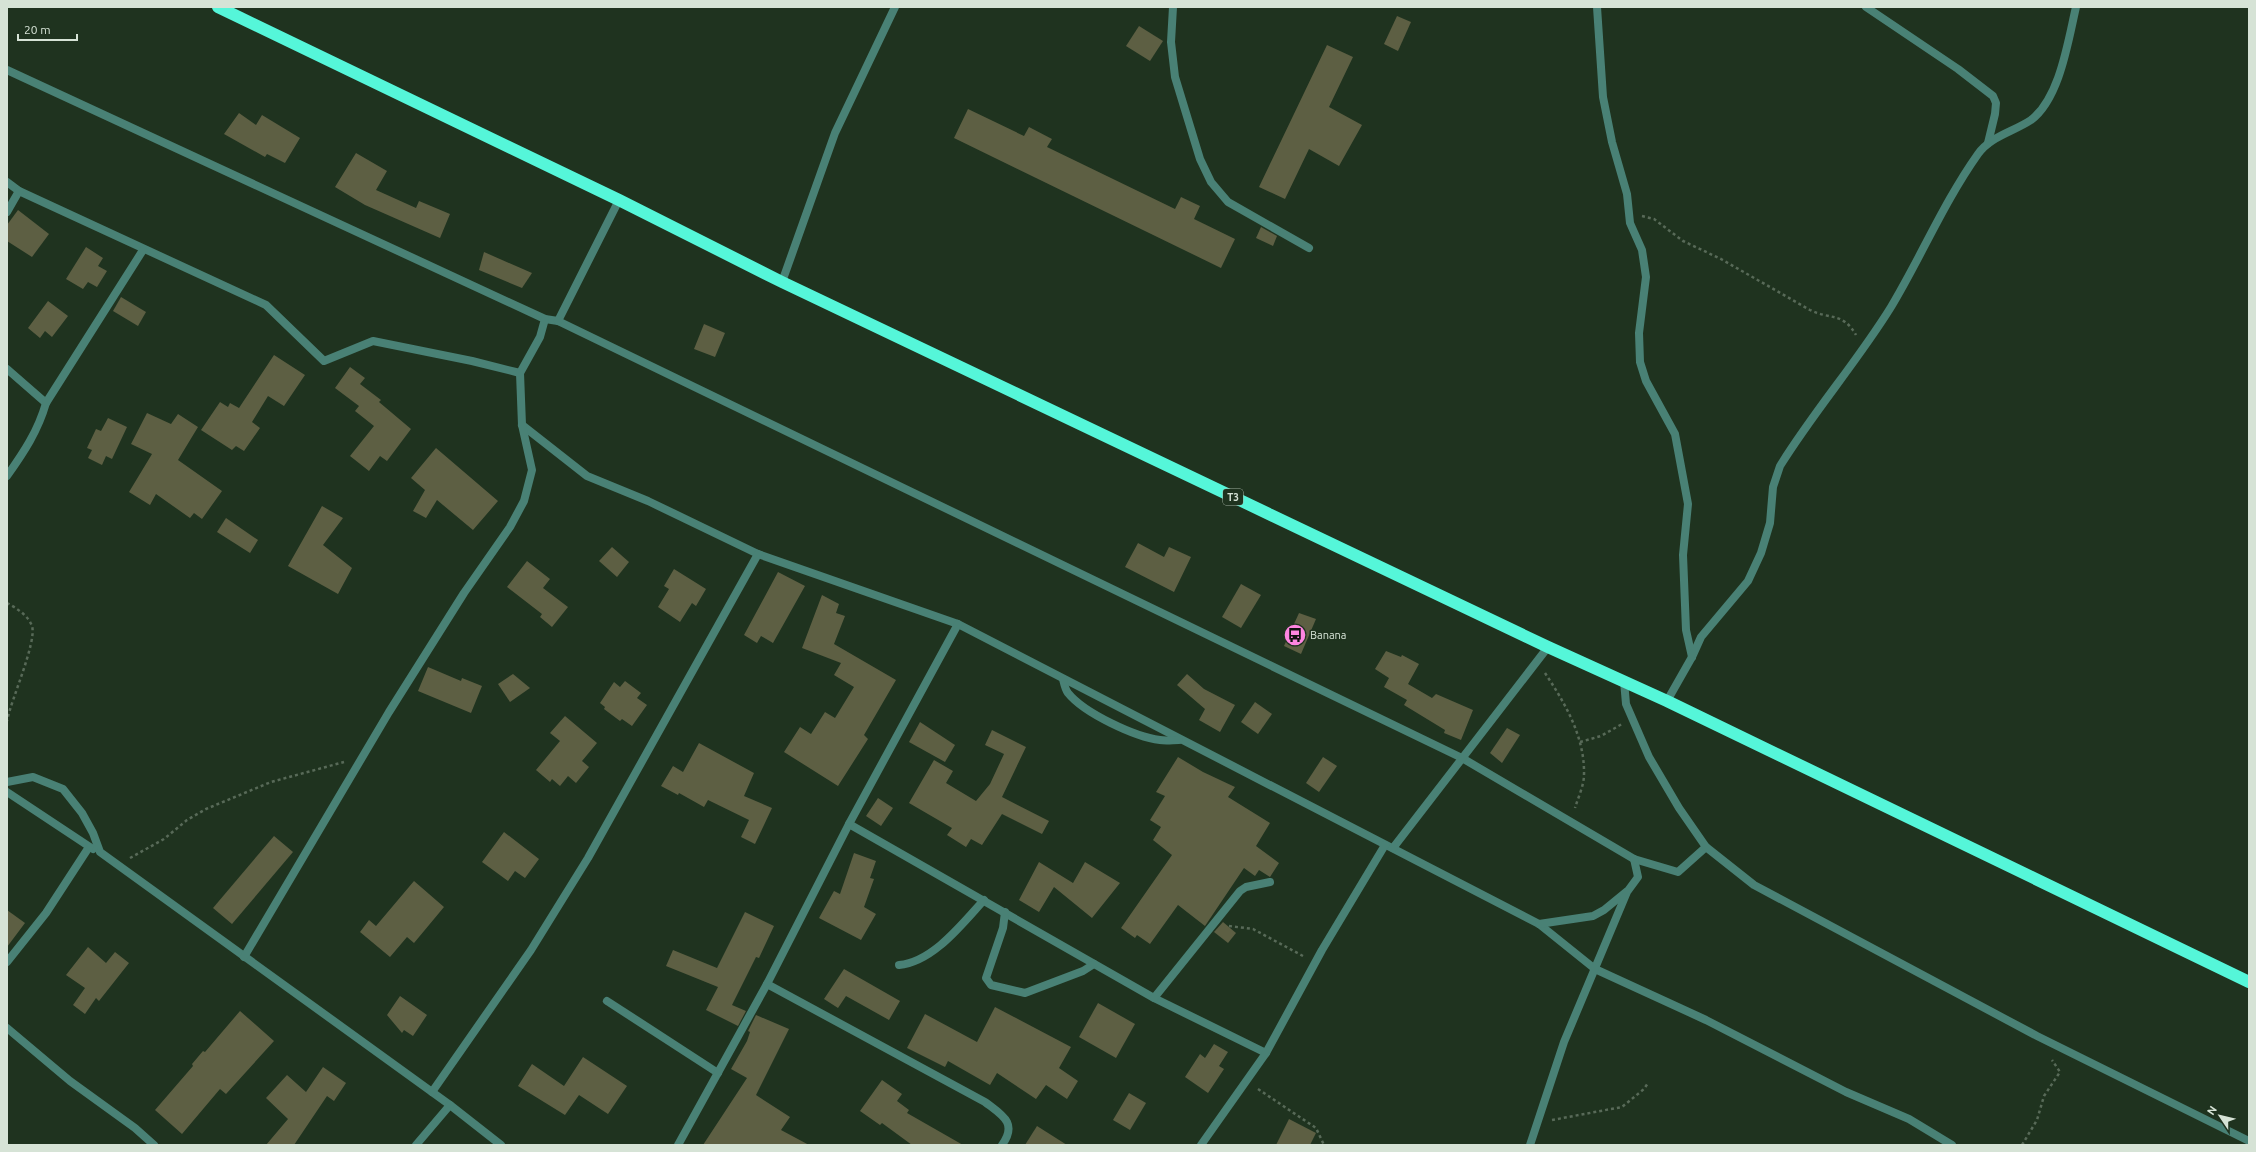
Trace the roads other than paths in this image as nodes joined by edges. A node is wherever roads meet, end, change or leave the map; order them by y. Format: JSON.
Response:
{"nodes":[{"id":1,"x":218,"y":7,"type":"edge"},
{"id":2,"x":896,"y":7,"type":"edge"},
{"id":3,"x":1173,"y":7,"type":"edge"},
{"id":4,"x":1597,"y":7,"type":"edge"},
{"id":5,"x":1866,"y":7,"type":"edge"},
{"id":6,"x":2076,"y":7,"type":"edge"},
{"id":7,"x":7,"y":70,"type":"edge"},
{"id":8,"x":1988,"y":143,"type":"junction"},
{"id":9,"x":7,"y":182,"type":"edge"},
{"id":10,"x":19,"y":192,"type":"junction"},
{"id":11,"x":619,"y":200,"type":"junction"},
{"id":12,"x":7,"y":212,"type":"edge"},
{"id":13,"x":1309,"y":248,"type":"dead end"},
{"id":14,"x":143,"y":250,"type":"junction"},
{"id":15,"x":782,"y":282,"type":"junction"},
{"id":16,"x":545,"y":319,"type":"junction"},
{"id":17,"x":558,"y":321,"type":"junction"},
{"id":18,"x":7,"y":369,"type":"edge"},
{"id":19,"x":520,"y":373,"type":"junction"},
{"id":20,"x":46,"y":402,"type":"junction"},
{"id":21,"x":522,"y":425,"type":"junction"},
{"id":22,"x":7,"y":476,"type":"edge"},
{"id":23,"x":758,"y":554,"type":"junction"},
{"id":24,"x":958,"y":624,"type":"junction"},
{"id":25,"x":1548,"y":648,"type":"junction"},
{"id":26,"x":1692,"y":657,"type":"junction"},
{"id":27,"x":1063,"y":678,"type":"junction"},
{"id":28,"x":1624,"y":680,"type":"junction"},
{"id":29,"x":1667,"y":701,"type":"junction"},
{"id":30,"x":1182,"y":740,"type":"junction"},
{"id":31,"x":1462,"y":758,"type":"junction"},
{"id":32,"x":7,"y":782,"type":"edge"},
{"id":33,"x":7,"y":792,"type":"edge"},
{"id":34,"x":849,"y":824,"type":"junction"},
{"id":35,"x":1385,"y":845,"type":"junction"},
{"id":36,"x":89,"y":847,"type":"junction"},
{"id":37,"x":1706,"y":847,"type":"junction"},
{"id":38,"x":1393,"y":848,"type":"junction"},
{"id":39,"x":100,"y":852,"type":"junction"},
{"id":40,"x":1634,"y":859,"type":"junction"},
{"id":41,"x":1270,"y":882,"type":"dead end"},
{"id":42,"x":1627,"y":892,"type":"junction"},
{"id":43,"x":984,"y":900,"type":"junction"},
{"id":44,"x":1005,"y":912,"type":"junction"},
{"id":45,"x":1539,"y":924,"type":"junction"},
{"id":46,"x":244,"y":957,"type":"junction"},
{"id":47,"x":7,"y":962,"type":"edge"},
{"id":48,"x":1094,"y":964,"type":"junction"},
{"id":49,"x":899,"y":965,"type":"dead end"},
{"id":50,"x":1595,"y":969,"type":"junction"},
{"id":51,"x":2249,"y":982,"type":"edge"},
{"id":52,"x":767,"y":984,"type":"junction"},
{"id":53,"x":1154,"y":998,"type":"junction"},
{"id":54,"x":607,"y":1001,"type":"dead end"},
{"id":55,"x":7,"y":1028,"type":"edge"},
{"id":56,"x":1266,"y":1053,"type":"junction"},
{"id":57,"x":718,"y":1073,"type":"junction"},
{"id":58,"x":432,"y":1092,"type":"junction"},
{"id":59,"x":450,"y":1105,"type":"junction"},
{"id":60,"x":2249,"y":1141,"type":"edge"},
{"id":61,"x":154,"y":1145,"type":"edge"},
{"id":62,"x":416,"y":1145,"type":"edge"},
{"id":63,"x":501,"y":1145,"type":"edge"},
{"id":64,"x":678,"y":1145,"type":"edge"},
{"id":65,"x":1002,"y":1145,"type":"edge"},
{"id":66,"x":1201,"y":1145,"type":"edge"},
{"id":67,"x":1530,"y":1145,"type":"edge"},
{"id":68,"x":1952,"y":1145,"type":"edge"}],
"edges":[{"from":1,"to":11,"type":"highway","number":"T3"},
{"from":2,"to":15,"type":"street"},
{"from":3,"to":13,"type":"street"},
{"from":4,"to":26,"type":"street"},
{"from":5,"to":8,"type":"street"},
{"from":6,"to":8,"type":"street"},
{"from":7,"to":16,"type":"street"},
{"from":8,"to":26,"type":"street"},
{"from":9,"to":10,"type":"street"},
{"from":10,"to":12,"type":"street"},
{"from":10,"to":14,"type":"street"},
{"from":11,"to":15,"type":"highway","number":"T3"},
{"from":11,"to":17,"type":"street"},
{"from":14,"to":19,"type":"street"},
{"from":14,"to":20,"type":"street"},
{"from":15,"to":25,"type":"highway","number":"T3"},
{"from":16,"to":17,"type":"street"},
{"from":16,"to":19,"type":"street"},
{"from":17,"to":31,"type":"street"},
{"from":18,"to":20,"type":"street"},
{"from":19,"to":21,"type":"street"},
{"from":20,"to":22,"type":"street"},
{"from":21,"to":23,"type":"street"},
{"from":21,"to":46,"type":"street"},
{"from":23,"to":24,"type":"street"},
{"from":23,"to":58,"type":"street"},
{"from":24,"to":27,"type":"street"},
{"from":24,"to":34,"type":"street"},
{"from":25,"to":28,"type":"highway","number":"T3"},
{"from":25,"to":31,"type":"street"},
{"from":26,"to":29,"type":"street"},
{"from":27,"to":30,"type":"street"},
{"from":27,"to":30,"type":"street"},
{"from":28,"to":29,"type":"highway","number":"T3"},
{"from":28,"to":37,"type":"street"},
{"from":29,"to":51,"type":"highway","number":"T3"},
{"from":30,"to":35,"type":"street"},
{"from":31,"to":38,"type":"street"},
{"from":31,"to":40,"type":"street"},
{"from":32,"to":39,"type":"street"},
{"from":33,"to":36,"type":"street"},
{"from":34,"to":43,"type":"street"},
{"from":34,"to":52,"type":"street"},
{"from":35,"to":38,"type":"street"},
{"from":35,"to":56,"type":"street"},
{"from":36,"to":39,"type":"street"},
{"from":36,"to":47,"type":"street"},
{"from":37,"to":40,"type":"street"},
{"from":37,"to":60,"type":"street"},
{"from":38,"to":45,"type":"street"},
{"from":39,"to":46,"type":"street"},
{"from":40,"to":42,"type":"street"},
{"from":41,"to":53,"type":"street"},
{"from":42,"to":45,"type":"street"},
{"from":42,"to":50,"type":"street"},
{"from":43,"to":44,"type":"street"},
{"from":43,"to":49,"type":"street"},
{"from":44,"to":48,"type":"street"},
{"from":44,"to":48,"type":"street"},
{"from":45,"to":50,"type":"street"},
{"from":46,"to":58,"type":"street"},
{"from":48,"to":53,"type":"street"},
{"from":50,"to":67,"type":"street"},
{"from":50,"to":68,"type":"street"},
{"from":52,"to":57,"type":"street"},
{"from":52,"to":65,"type":"street"},
{"from":53,"to":56,"type":"street"},
{"from":54,"to":57,"type":"street"},
{"from":55,"to":61,"type":"street"},
{"from":56,"to":66,"type":"street"},
{"from":57,"to":64,"type":"street"},
{"from":58,"to":59,"type":"street"},
{"from":59,"to":62,"type":"street"},
{"from":59,"to":63,"type":"street"}]}
